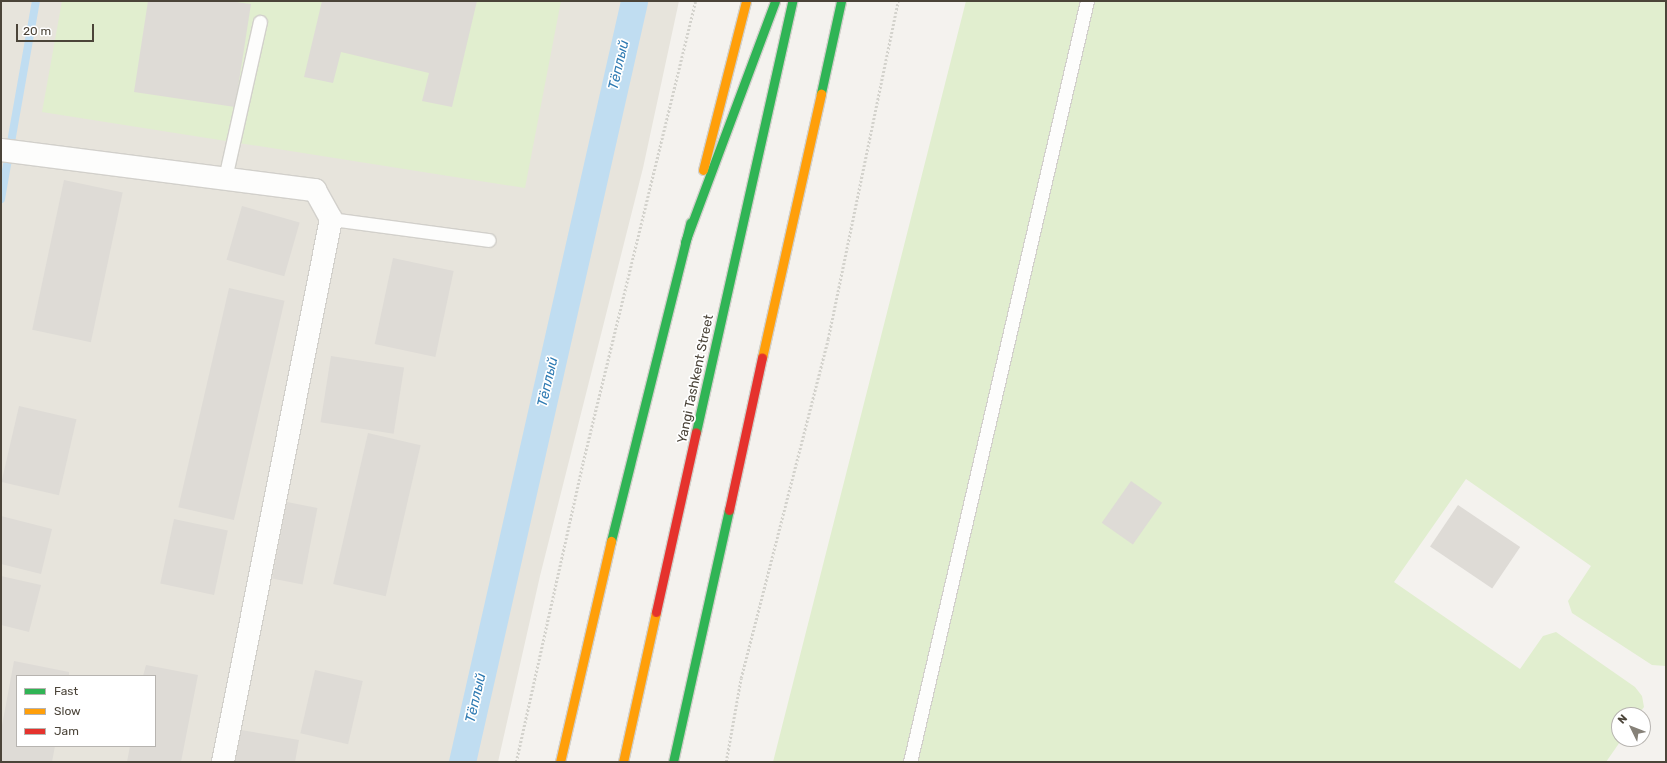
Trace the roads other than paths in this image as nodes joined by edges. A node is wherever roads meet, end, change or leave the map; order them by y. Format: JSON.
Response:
{"nodes":[{"id":1,"x":746,"y":1,"type":"edge"},
{"id":2,"x":775,"y":1,"type":"edge"},
{"id":3,"x":792,"y":1,"type":"edge"},
{"id":4,"x":841,"y":1,"type":"edge"},
{"id":5,"x":1087,"y":1,"type":"edge"},
{"id":6,"x":260,"y":22,"type":"dead end"},
{"id":7,"x":1,"y":150,"type":"edge"},
{"id":8,"x":225,"y":178,"type":"junction"},
{"id":9,"x":330,"y":219,"type":"junction"},
{"id":10,"x":489,"y":240,"type":"dead end"},
{"id":11,"x":685,"y":242,"type":"junction"},
{"id":12,"x":223,"y":762,"type":"edge"},
{"id":13,"x":560,"y":762,"type":"edge"},
{"id":14,"x":623,"y":762,"type":"edge"},
{"id":15,"x":673,"y":762,"type":"edge"},
{"id":16,"x":910,"y":762,"type":"edge"}],
"edges":[{"from":1,"to":11,"type":"main road"},
{"from":2,"to":11,"type":"main road"},
{"from":3,"to":14,"type":"main road","name":"Yangi Tashkent Street"},
{"from":4,"to":15,"type":"main road"},
{"from":5,"to":16,"type":"lane"},
{"from":6,"to":8,"type":"lane"},
{"from":7,"to":8,"type":"street"},
{"from":8,"to":9,"type":"street"},
{"from":9,"to":10,"type":"lane"},
{"from":9,"to":12,"type":"street"},
{"from":11,"to":13,"type":"main road"}]}
